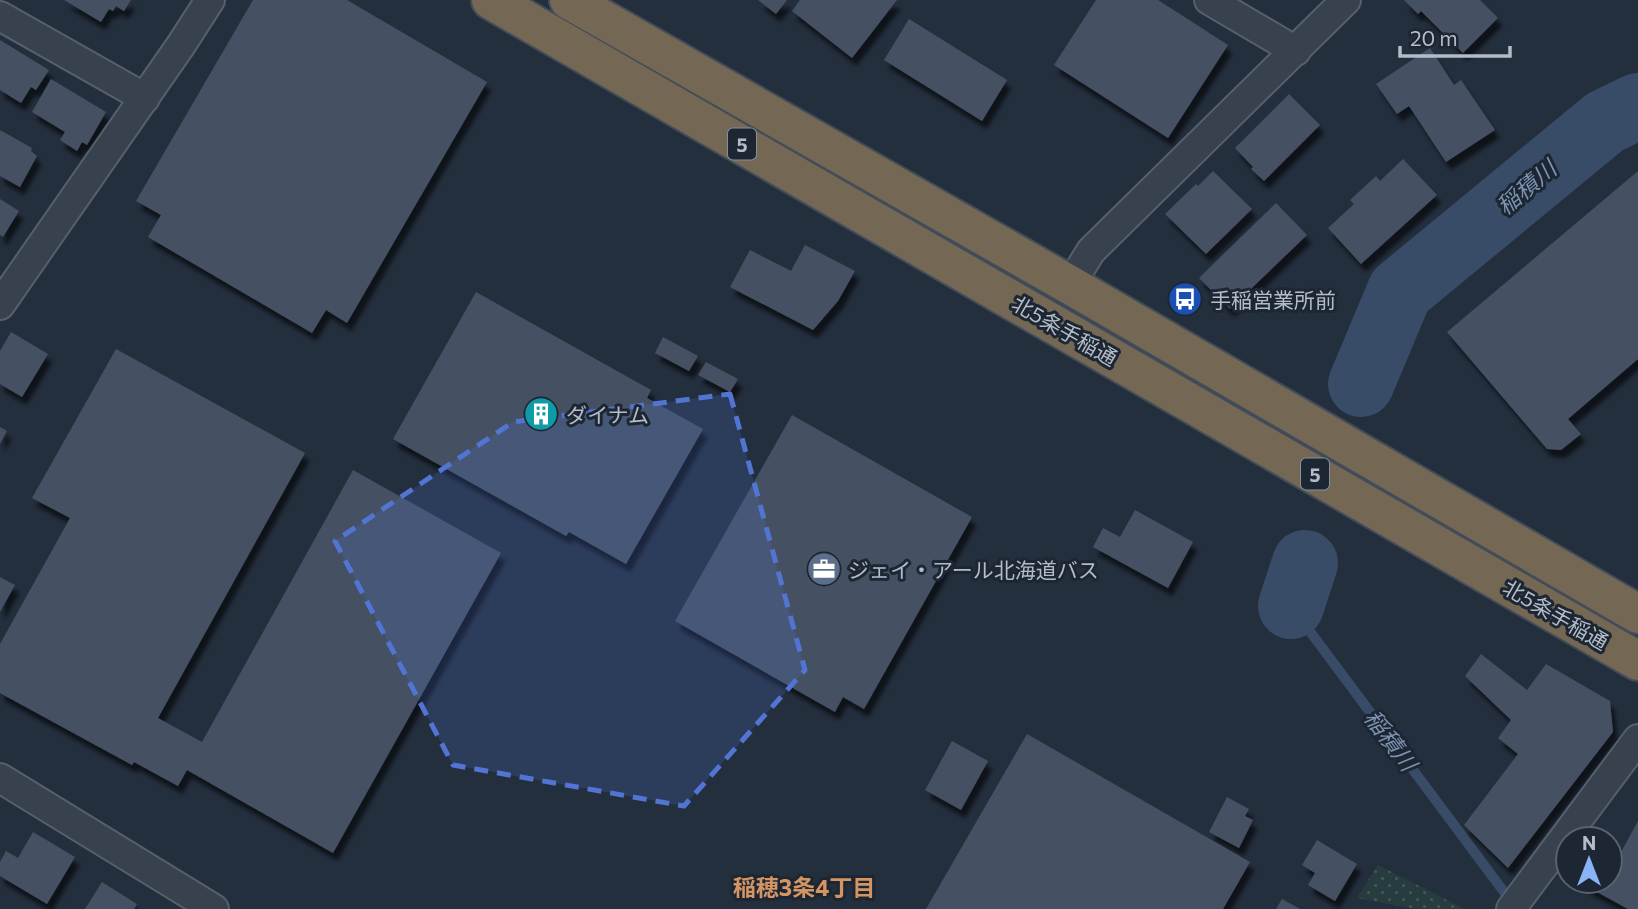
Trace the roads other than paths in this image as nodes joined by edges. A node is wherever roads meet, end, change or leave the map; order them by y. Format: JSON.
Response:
{"nodes":[{"id":1,"x":210,"y":0,"type":"edge"},
{"id":2,"x":491,"y":0,"type":"edge"},
{"id":3,"x":569,"y":0,"type":"edge"},
{"id":4,"x":1209,"y":0,"type":"edge"},
{"id":5,"x":1346,"y":0,"type":"edge"},
{"id":6,"x":0,"y":16,"type":"edge"},
{"id":7,"x":1296,"y":51,"type":"junction"},
{"id":8,"x":145,"y":98,"type":"junction"},
{"id":9,"x":1070,"y":285,"type":"junction"},
{"id":10,"x":0,"y":305,"type":"edge"},
{"id":11,"x":1638,"y":614,"type":"edge"},
{"id":12,"x":1638,"y":661,"type":"edge"},
{"id":13,"x":1638,"y":739,"type":"edge"},
{"id":14,"x":0,"y":778,"type":"edge"},
{"id":15,"x":1518,"y":899,"type":"edge"},
{"id":16,"x":214,"y":909,"type":"edge"}],
"edges":[{"from":1,"to":8,"type":"street"},
{"from":2,"to":12,"type":"highway","name":"北5条手稲通","number":"5"},
{"from":3,"to":9,"type":"highway","name":"北5条手稲通","number":"5"},
{"from":4,"to":7,"type":"street"},
{"from":5,"to":7,"type":"street"},
{"from":6,"to":8,"type":"street"},
{"from":7,"to":9,"type":"street"},
{"from":8,"to":10,"type":"street"},
{"from":9,"to":11,"type":"highway","name":"北5条手稲通","number":"5"},
{"from":13,"to":15,"type":"street"},
{"from":14,"to":16,"type":"street"}]}
